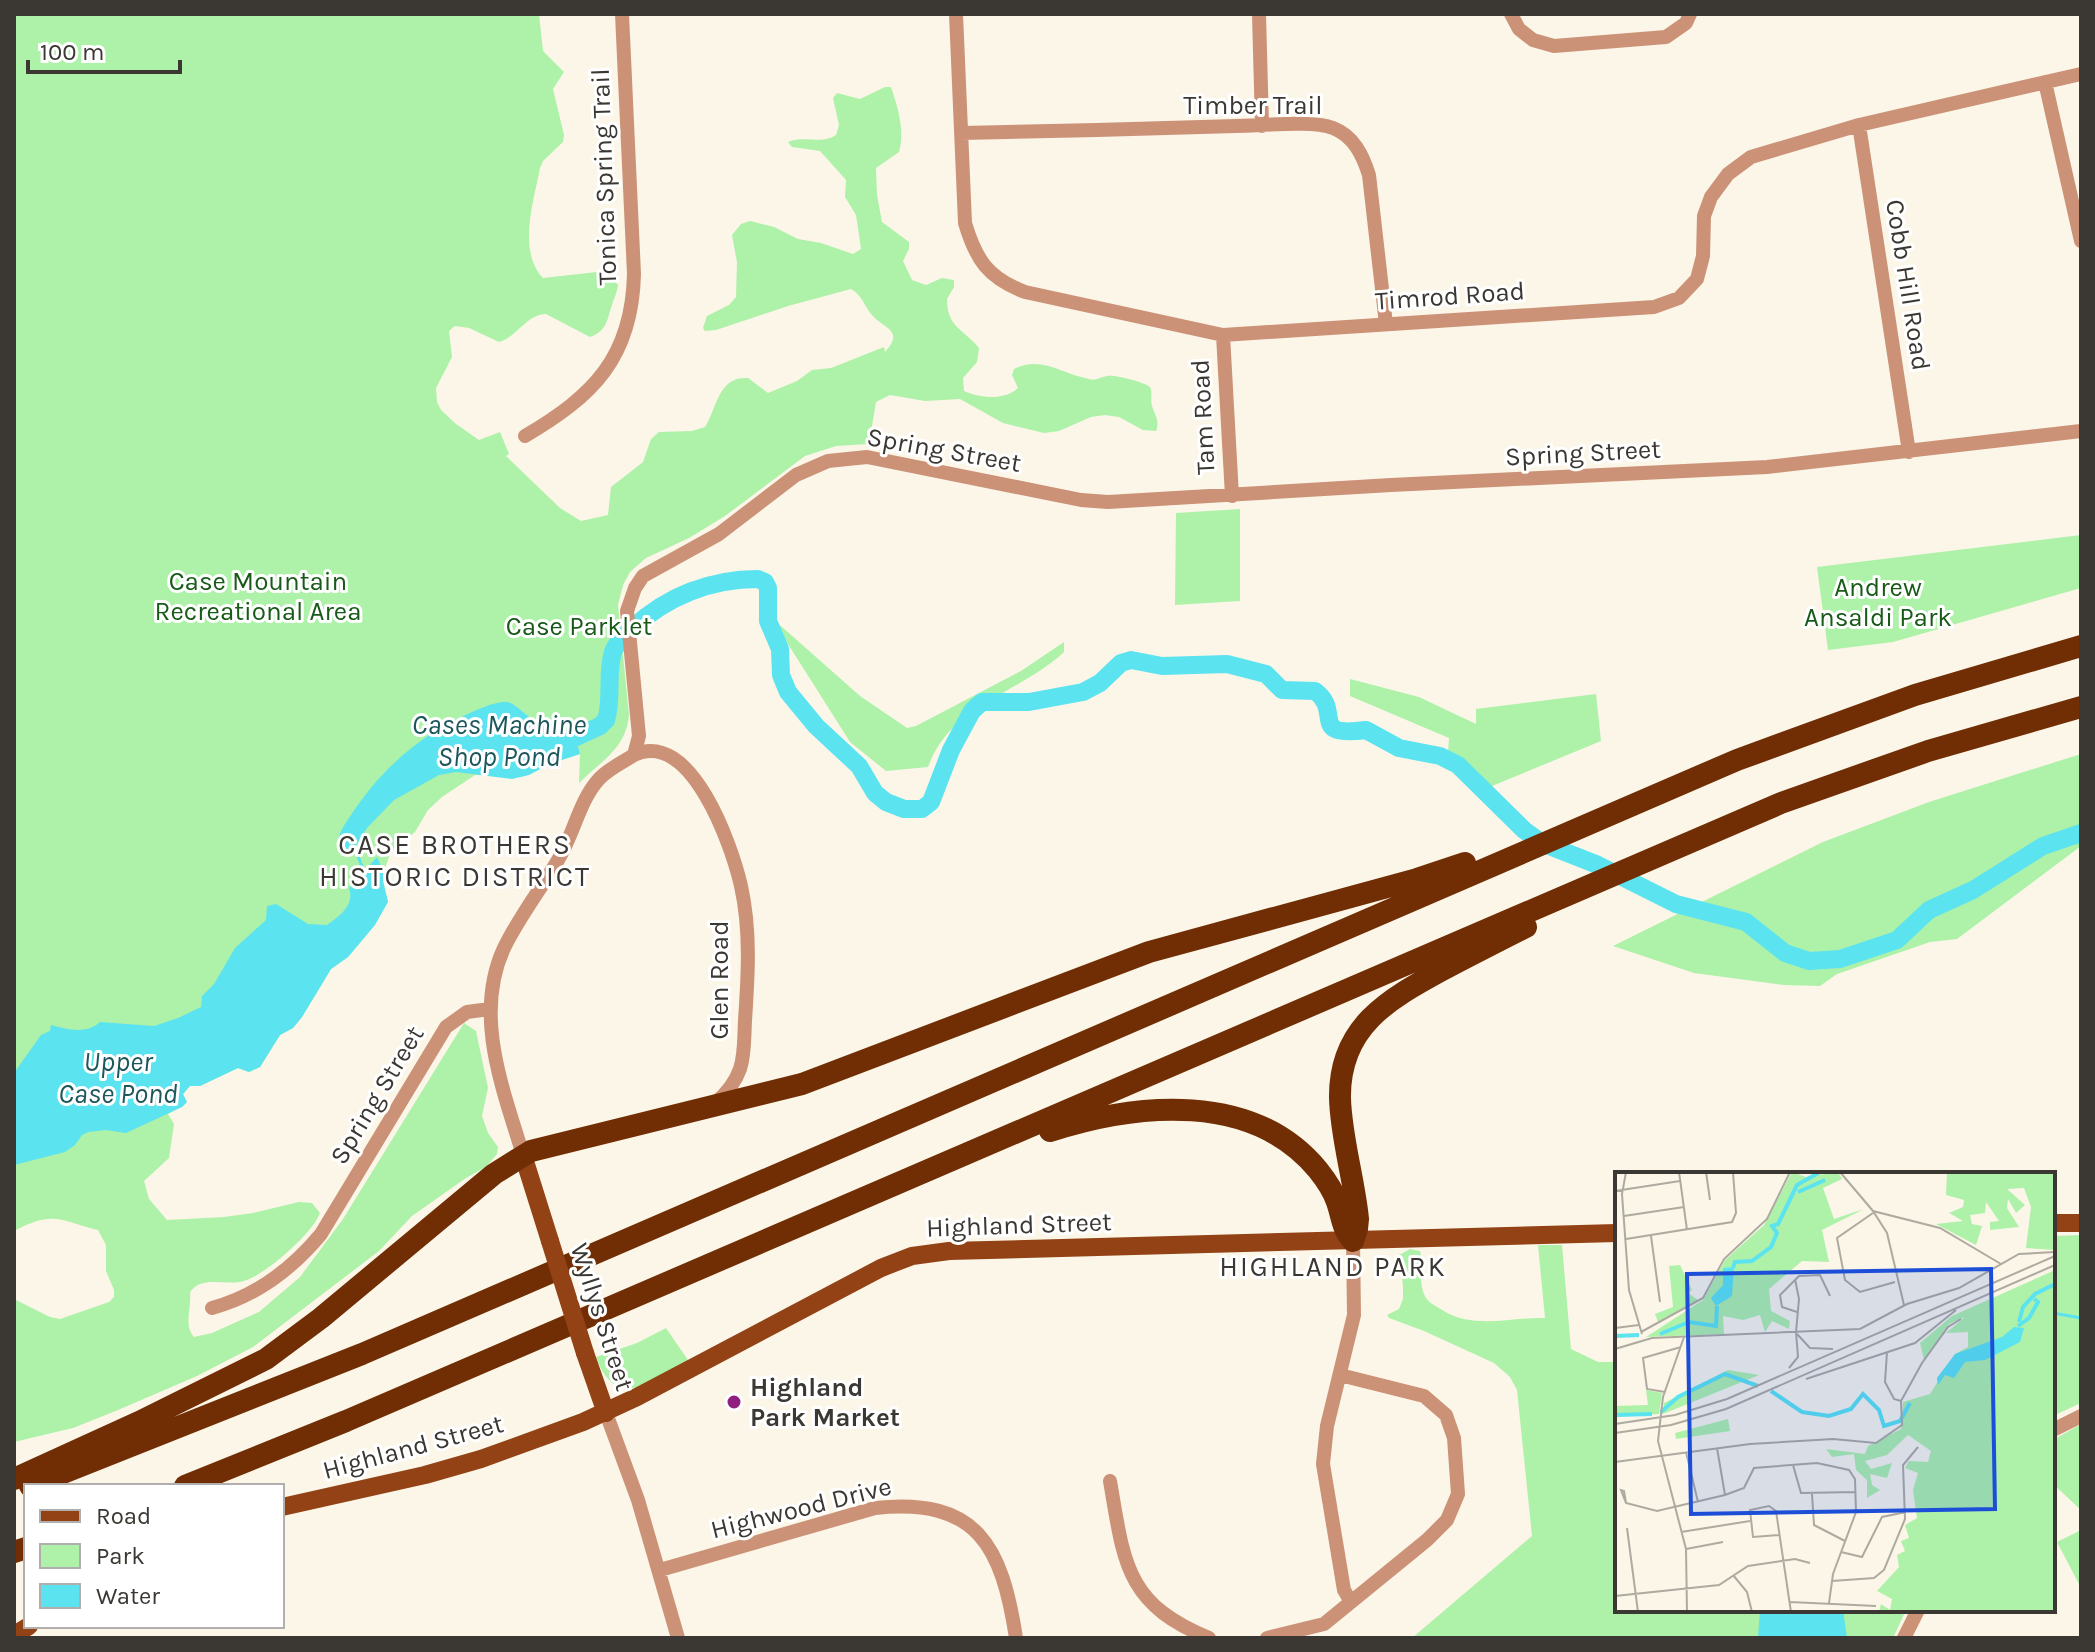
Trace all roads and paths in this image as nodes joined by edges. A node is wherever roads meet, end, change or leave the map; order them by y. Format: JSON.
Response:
{"nodes":[{"id":1,"x":622,"y":14,"type":"edge"},
{"id":2,"x":956,"y":14,"type":"edge"},
{"id":3,"x":1259,"y":14,"type":"edge"},
{"id":4,"x":1511,"y":14,"type":"edge"},
{"id":5,"x":1690,"y":14,"type":"edge"},
{"id":6,"x":2081,"y":74,"type":"edge"},
{"id":7,"x":2045,"y":82,"type":"junction"},
{"id":8,"x":1859,"y":125,"type":"junction"},
{"id":9,"x":1262,"y":126,"type":"junction"},
{"id":10,"x":961,"y":133,"type":"junction"},
{"id":11,"x":2081,"y":241,"type":"edge"},
{"id":12,"x":1386,"y":324,"type":"junction"},
{"id":13,"x":1223,"y":335,"type":"junction"},
{"id":14,"x":2081,"y":431,"type":"edge"},
{"id":15,"x":525,"y":436,"type":"dead end"},
{"id":16,"x":1909,"y":452,"type":"junction"},
{"id":17,"x":1232,"y":496,"type":"junction"},
{"id":18,"x":2081,"y":646,"type":"edge"},
{"id":19,"x":2081,"y":707,"type":"edge"},
{"id":20,"x":634,"y":755,"type":"junction"},
{"id":21,"x":1484,"y":862,"type":"junction"},
{"id":22,"x":1563,"y":903,"type":"junction"},
{"id":23,"x":490,"y":1009,"type":"junction"},
{"id":24,"x":708,"y":1108,"type":"junction"},
{"id":25,"x":523,"y":1155,"type":"junction"},
{"id":26,"x":953,"y":1160,"type":"junction"},
{"id":27,"x":2055,"y":1223,"type":"edge"},
{"id":28,"x":2081,"y":1223,"type":"edge"},
{"id":29,"x":1615,"y":1233,"type":"edge"},
{"id":30,"x":1353,"y":1241,"type":"junction"},
{"id":31,"x":212,"y":1308,"type":"dead end"},
{"id":32,"x":1340,"y":1375,"type":"junction"},
{"id":33,"x":606,"y":1413,"type":"junction"},
{"id":34,"x":2081,"y":1416,"type":"edge"},
{"id":35,"x":2055,"y":1429,"type":"edge"},
{"id":36,"x":14,"y":1479,"type":"edge"},
{"id":37,"x":1110,"y":1481,"type":"dead end"},
{"id":38,"x":36,"y":1484,"type":"edge"},
{"id":39,"x":190,"y":1484,"type":"edge"},
{"id":40,"x":284,"y":1507,"type":"edge"},
{"id":41,"x":660,"y":1570,"type":"junction"},
{"id":42,"x":1351,"y":1602,"type":"junction"},
{"id":43,"x":1917,"y":1612,"type":"edge"},
{"id":44,"x":678,"y":1638,"type":"edge"},
{"id":45,"x":1016,"y":1638,"type":"edge"},
{"id":46,"x":1209,"y":1638,"type":"edge"},
{"id":47,"x":1267,"y":1638,"type":"edge"},
{"id":48,"x":1904,"y":1638,"type":"edge"}],
"edges":[{"from":1,"to":15,"type":"street","name":"Tonica Spring Trail"},
{"from":2,"to":10,"type":"street","name":"Timrod Road"},
{"from":3,"to":9,"type":"street"},
{"from":4,"to":5,"type":"street"},
{"from":6,"to":7,"type":"street","name":"Timrod Road"},
{"from":7,"to":8,"type":"street","name":"Timrod Road"},
{"from":7,"to":11,"type":"street"},
{"from":8,"to":12,"type":"street","name":"Timrod Road"},
{"from":8,"to":16,"type":"street","name":"Cobb Hill Road"},
{"from":9,"to":10,"type":"street","name":"Timber Trail"},
{"from":9,"to":12,"type":"street","name":"Timber Trail"},
{"from":10,"to":13,"type":"street","name":"Timrod Road"},
{"from":12,"to":13,"type":"street","name":"Timrod Road"},
{"from":13,"to":17,"type":"street","name":"Tam Road"},
{"from":14,"to":16,"type":"street","name":"Spring Street"},
{"from":16,"to":17,"type":"street","name":"Spring Street"},
{"from":17,"to":20,"type":"street","name":"Spring Street"},
{"from":18,"to":21,"type":"highway"},
{"from":19,"to":22,"type":"highway"},
{"from":20,"to":23,"type":"street"},
{"from":20,"to":24,"type":"street","name":"Glen Road"},
{"from":21,"to":24,"type":"highway"},
{"from":21,"to":38,"type":"highway"},
{"from":22,"to":26,"type":"highway"},
{"from":22,"to":30,"type":"highway"},
{"from":23,"to":25,"type":"street","name":"Wyllys Street"},
{"from":23,"to":31,"type":"street","name":"Spring Street"},
{"from":24,"to":25,"type":"highway"},
{"from":25,"to":33,"type":"main road","name":"Wyllys Street","bridge":true},
{"from":25,"to":36,"type":"highway"},
{"from":26,"to":30,"type":"highway"},
{"from":26,"to":39,"type":"highway"},
{"from":27,"to":28,"type":"main road"},
{"from":29,"to":30,"type":"main road","name":"Highland Street"},
{"from":30,"to":32,"type":"street"},
{"from":30,"to":33,"type":"main road","name":"Highland Street"},
{"from":32,"to":42,"type":"street"},
{"from":32,"to":42,"type":"street"},
{"from":33,"to":40,"type":"main road","name":"Highland Street"},
{"from":33,"to":41,"type":"street","name":"Wyllys Street"},
{"from":34,"to":35,"type":"street"},
{"from":37,"to":46,"type":"street"},
{"from":41,"to":44,"type":"street","name":"Wyllys Street"},
{"from":41,"to":45,"type":"street","name":"Highwood Drive"},
{"from":42,"to":47,"type":"street"},
{"from":43,"to":48,"type":"street"}]}
